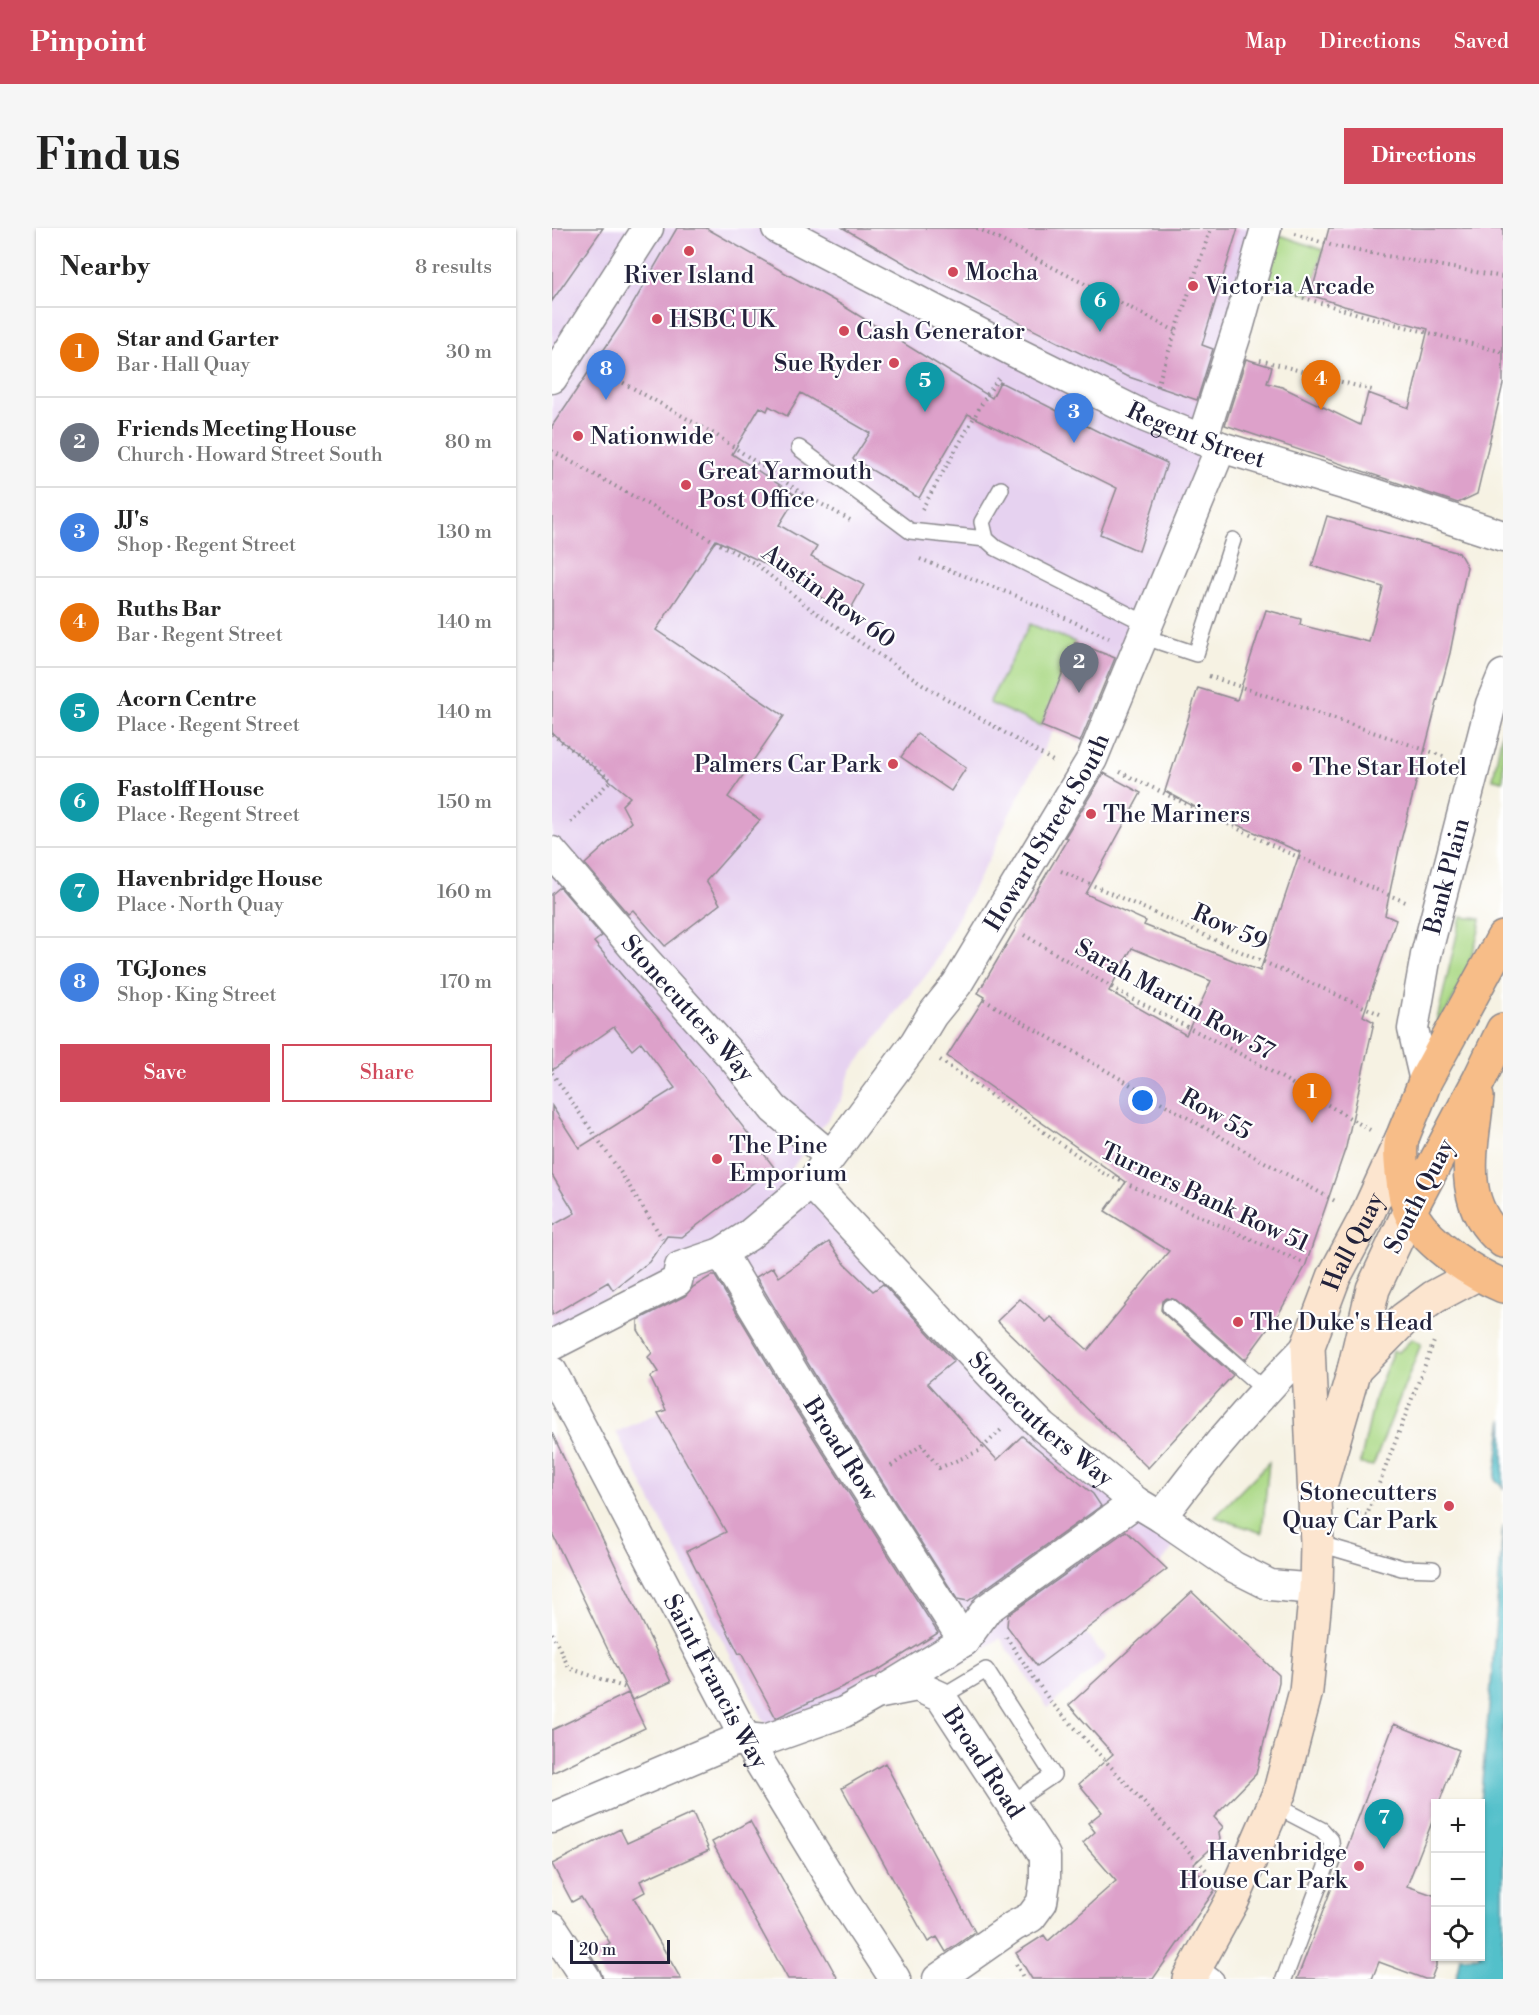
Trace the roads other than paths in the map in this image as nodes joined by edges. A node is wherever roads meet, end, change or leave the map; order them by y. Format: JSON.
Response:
{"nodes":[{"id":1,"x":648,"y":228,"type":"edge"},
{"id":2,"x":777,"y":228,"type":"edge"},
{"id":3,"x":1279,"y":230,"type":"edge"},
{"id":4,"x":552,"y":378,"type":"edge"},
{"id":5,"x":1212,"y":444,"type":"junction"},
{"id":6,"x":799,"y":448,"type":"dead end"},
{"id":7,"x":1001,"y":489,"type":"dead end"},
{"id":8,"x":1503,"y":536,"type":"edge"},
{"id":9,"x":986,"y":539,"type":"junction"},
{"id":10,"x":1233,"y":540,"type":"dead end"},
{"id":11,"x":1145,"y":630,"type":"junction"},
{"id":12,"x":1503,"y":675,"type":"edge"},
{"id":13,"x":552,"y":852,"type":"edge"},
{"id":14,"x":1503,"y":938,"type":"edge"},
{"id":15,"x":1503,"y":1030,"type":"edge"},
{"id":16,"x":1479,"y":1080,"type":"junction"},
{"id":17,"x":1425,"y":1081,"type":"junction"},
{"id":18,"x":1400,"y":1142,"type":"junction"},
{"id":19,"x":830,"y":1156,"type":"junction"},
{"id":20,"x":811,"y":1183,"type":"junction"},
{"id":21,"x":1410,"y":1210,"type":"junction"},
{"id":22,"x":1503,"y":1240,"type":"edge"},
{"id":23,"x":721,"y":1253,"type":"junction"},
{"id":24,"x":1492,"y":1282,"type":"edge"},
{"id":25,"x":1170,"y":1307,"type":"dead end"},
{"id":26,"x":552,"y":1345,"type":"edge"},
{"id":27,"x":1308,"y":1346,"type":"junction"},
{"id":28,"x":1354,"y":1370,"type":"junction"},
{"id":29,"x":552,"y":1372,"type":"edge"},
{"id":30,"x":1265,"y":1390,"type":"junction"},
{"id":31,"x":1136,"y":1502,"type":"junction"},
{"id":32,"x":1314,"y":1508,"type":"junction"},
{"id":33,"x":1161,"y":1517,"type":"junction"},
{"id":34,"x":1317,"y":1543,"type":"junction"},
{"id":35,"x":1432,"y":1569,"type":"dead end"},
{"id":36,"x":1316,"y":1589,"type":"junction"},
{"id":37,"x":964,"y":1641,"type":"junction"},
{"id":38,"x":876,"y":1694,"type":"junction"},
{"id":39,"x":941,"y":1697,"type":"junction"},
{"id":40,"x":745,"y":1738,"type":"junction"},
{"id":41,"x":1010,"y":1804,"type":"junction"},
{"id":42,"x":1274,"y":1805,"type":"junction"},
{"id":43,"x":552,"y":1818,"type":"edge"},
{"id":44,"x":552,"y":1927,"type":"edge"},
{"id":45,"x":1201,"y":1974,"type":"edge"},
{"id":46,"x":586,"y":1979,"type":"edge"},
{"id":47,"x":895,"y":1979,"type":"edge"},
{"id":48,"x":938,"y":1979,"type":"edge"},
{"id":49,"x":1284,"y":1979,"type":"edge"}],
"edges":[{"from":1,"to":4,"type":"street"},
{"from":2,"to":5,"type":"street","name":"Regent Street"},
{"from":3,"to":5,"type":"street","name":"Howard Street South"},
{"from":5,"to":8,"type":"street","name":"Regent Street"},
{"from":5,"to":11,"type":"street","name":"Howard Street South"},
{"from":6,"to":9,"type":"lane"},
{"from":7,"to":9,"type":"lane"},
{"from":9,"to":11,"type":"lane"},
{"from":10,"to":11,"type":"lane"},
{"from":11,"to":19,"type":"street","name":"Howard Street South"},
{"from":12,"to":17,"type":"street","name":"Bank Plain"},
{"from":13,"to":19,"type":"street","name":"Stonecutters Way"},
{"from":14,"to":17,"type":"main road","name":"South Quay"},
{"from":15,"to":16,"type":"main road","name":"South Quay"},
{"from":16,"to":21,"type":"main road","name":"South Quay"},
{"from":16,"to":22,"type":"main road"},
{"from":17,"to":18,"type":"main road","name":"South Quay"},
{"from":18,"to":21,"type":"main road"},
{"from":18,"to":27,"type":"main road","name":"Hall Quay"},
{"from":19,"to":20,"type":"street","name":"Howard Street South"},
{"from":20,"to":23,"type":"street","name":"Howard Street South"},
{"from":20,"to":31,"type":"street","name":"Stonecutters Way"},
{"from":21,"to":24,"type":"main road"},
{"from":21,"to":28,"type":"main road","name":"South Quay"},
{"from":23,"to":26,"type":"street","name":"Howard Street South"},
{"from":23,"to":37,"type":"street","name":"Broad Row"},
{"from":24,"to":28,"type":"main road"},
{"from":25,"to":30,"type":"lane"},
{"from":27,"to":30,"type":"street","name":"Hall Quay"},
{"from":27,"to":32,"type":"main road","name":"Hall Quay"},
{"from":28,"to":32,"type":"main road","name":"Hall Quay"},
{"from":29,"to":40,"type":"street","name":"Saint Francis Way"},
{"from":30,"to":33,"type":"street","name":"Hall Quay"},
{"from":31,"to":33,"type":"street","name":"Stonecutters Way"},
{"from":31,"to":37,"type":"street"},
{"from":32,"to":34,"type":"main road","name":"Hall Quay"},
{"from":33,"to":36,"type":"street","name":"Stonecutters Way"},
{"from":34,"to":35,"type":"lane"},
{"from":34,"to":36,"type":"main road","name":"Hall Quay"},
{"from":36,"to":42,"type":"main road","name":"Hall Quay"},
{"from":37,"to":38,"type":"street"},
{"from":38,"to":39,"type":"street","name":"Broad Road"},
{"from":38,"to":40,"type":"street","name":"Broad Road"},
{"from":39,"to":41,"type":"street","name":"Broad Road"},
{"from":39,"to":41,"type":"lane"},
{"from":40,"to":43,"type":"street","name":"Broad Road"},
{"from":40,"to":47,"type":"street","name":"Saint Francis Way"},
{"from":41,"to":48,"type":"street","name":"Broad Road"},
{"from":42,"to":45,"type":"main road","name":"Hall Quay"},
{"from":42,"to":49,"type":"lane"},
{"from":44,"to":46,"type":"street"}]}
